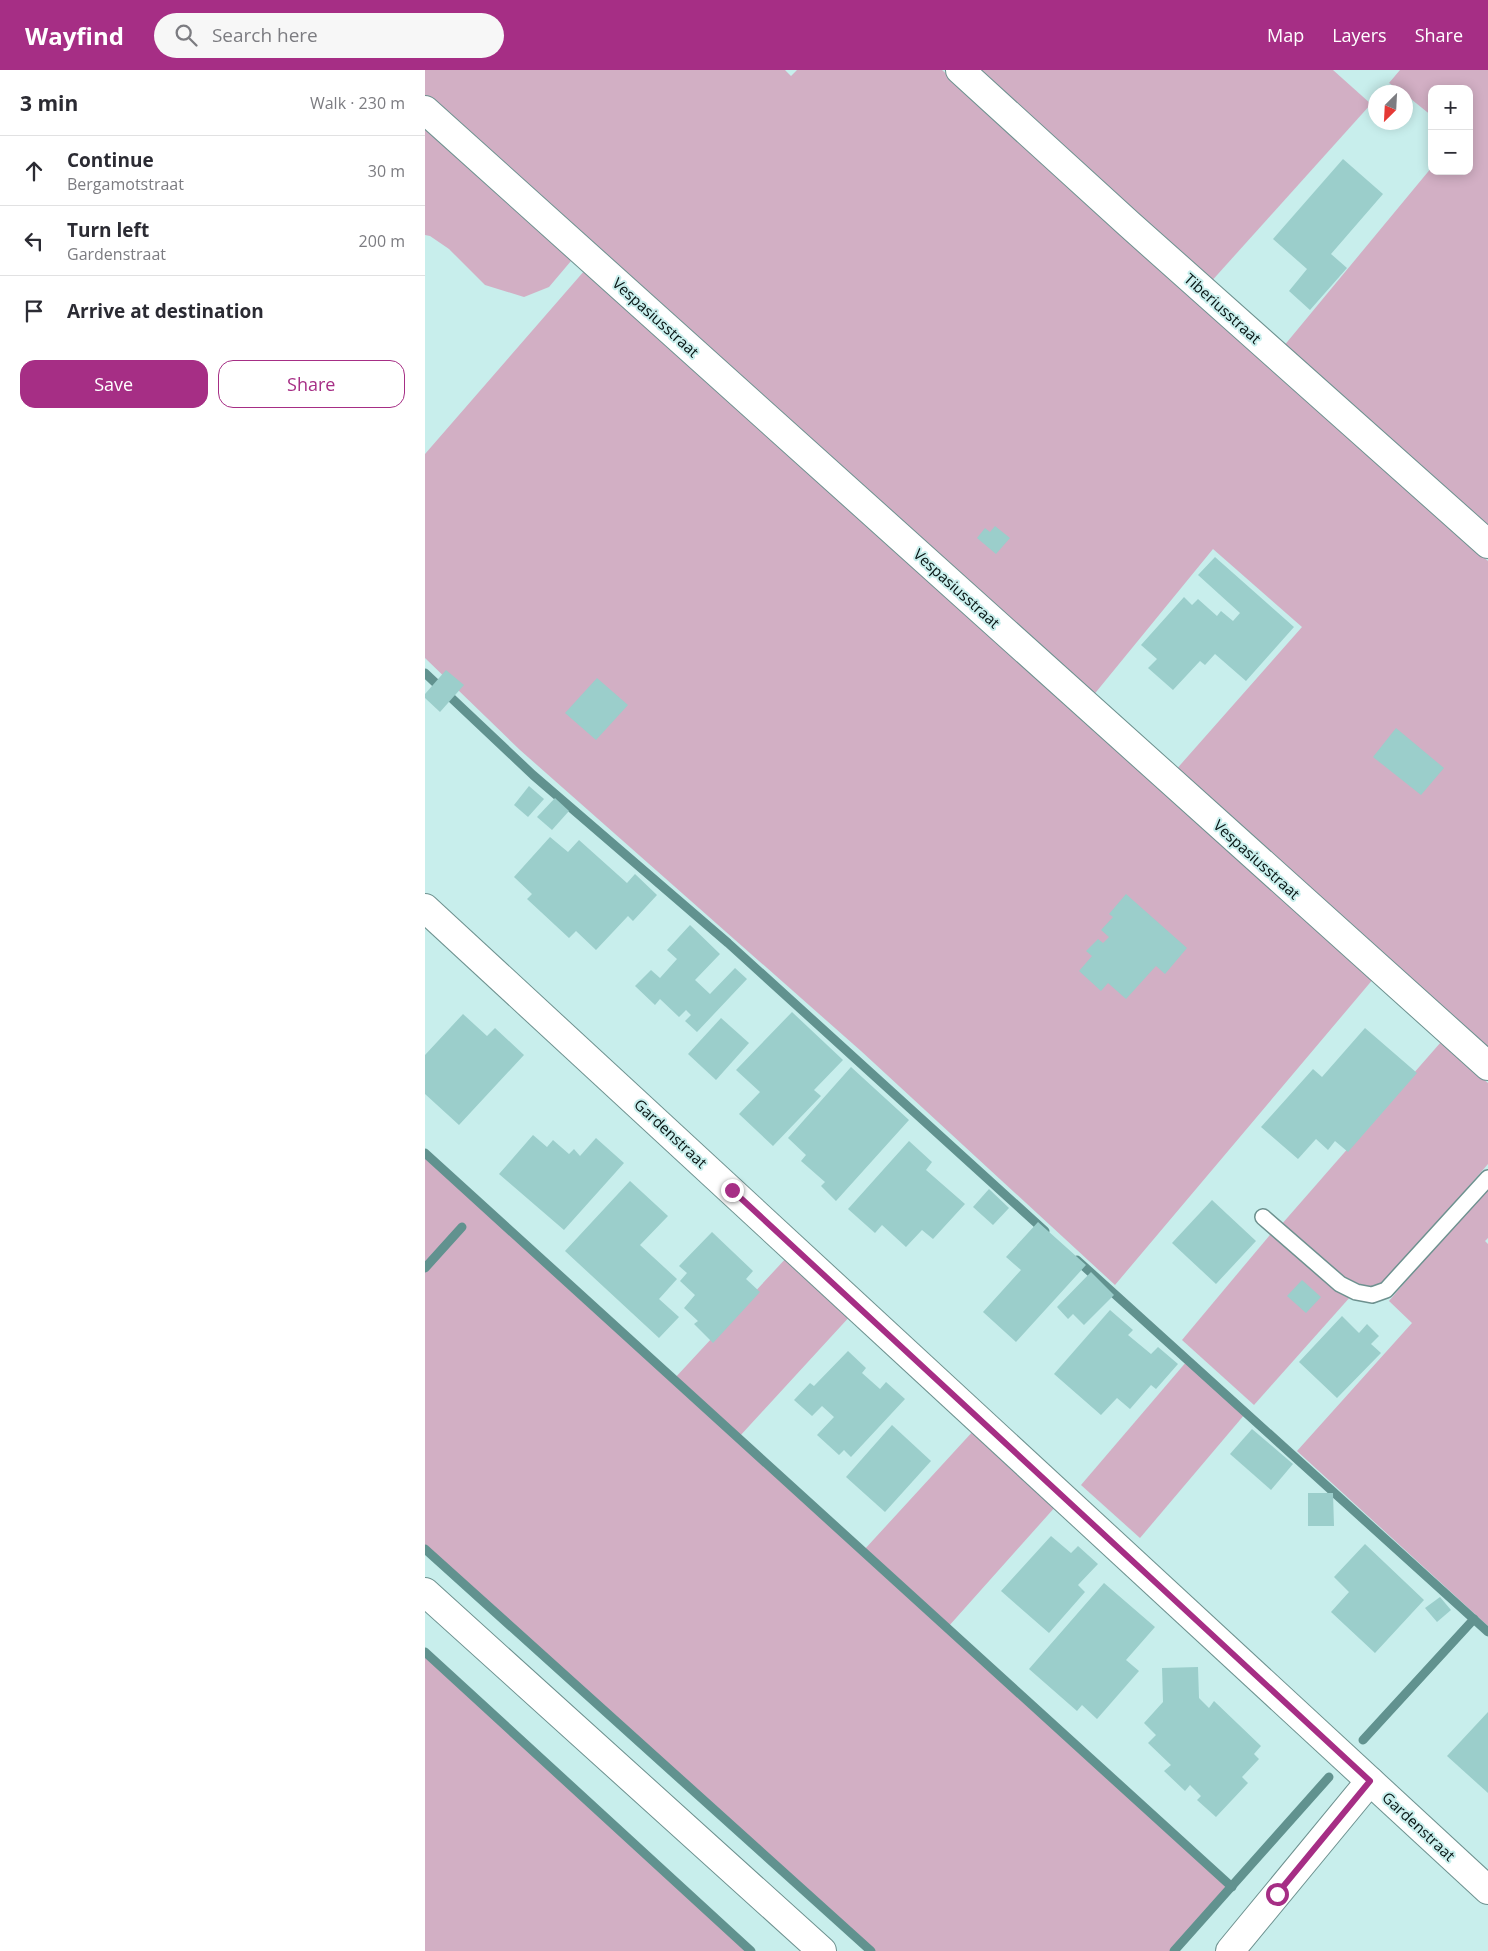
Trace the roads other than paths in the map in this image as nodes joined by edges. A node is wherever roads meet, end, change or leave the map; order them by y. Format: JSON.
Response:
{"nodes":[{"id":1,"x":960,"y":70,"type":"edge"},
{"id":2,"x":425,"y":110,"type":"edge"},
{"id":3,"x":1488,"y":544,"type":"edge"},
{"id":4,"x":425,"y":908,"type":"edge"},
{"id":5,"x":1488,"y":1066,"type":"edge"},
{"id":6,"x":1488,"y":1178,"type":"edge"},
{"id":7,"x":1263,"y":1217,"type":"dead end"},
{"id":8,"x":425,"y":1592,"type":"edge"},
{"id":9,"x":1370,"y":1781,"type":"junction"},
{"id":10,"x":1488,"y":1890,"type":"edge"},
{"id":11,"x":822,"y":1951,"type":"edge"},
{"id":12,"x":1230,"y":1951,"type":"edge"}],
"edges":[{"from":1,"to":3,"type":"street","name":"Tiberiusstraat"},
{"from":2,"to":5,"type":"street","name":"Vespasiusstraat"},
{"from":4,"to":9,"type":"street","name":"Gardenstraat"},
{"from":6,"to":7,"type":"lane"},
{"from":8,"to":11,"type":"street"},
{"from":9,"to":10,"type":"street","name":"Gardenstraat"},
{"from":9,"to":12,"type":"street"}]}
